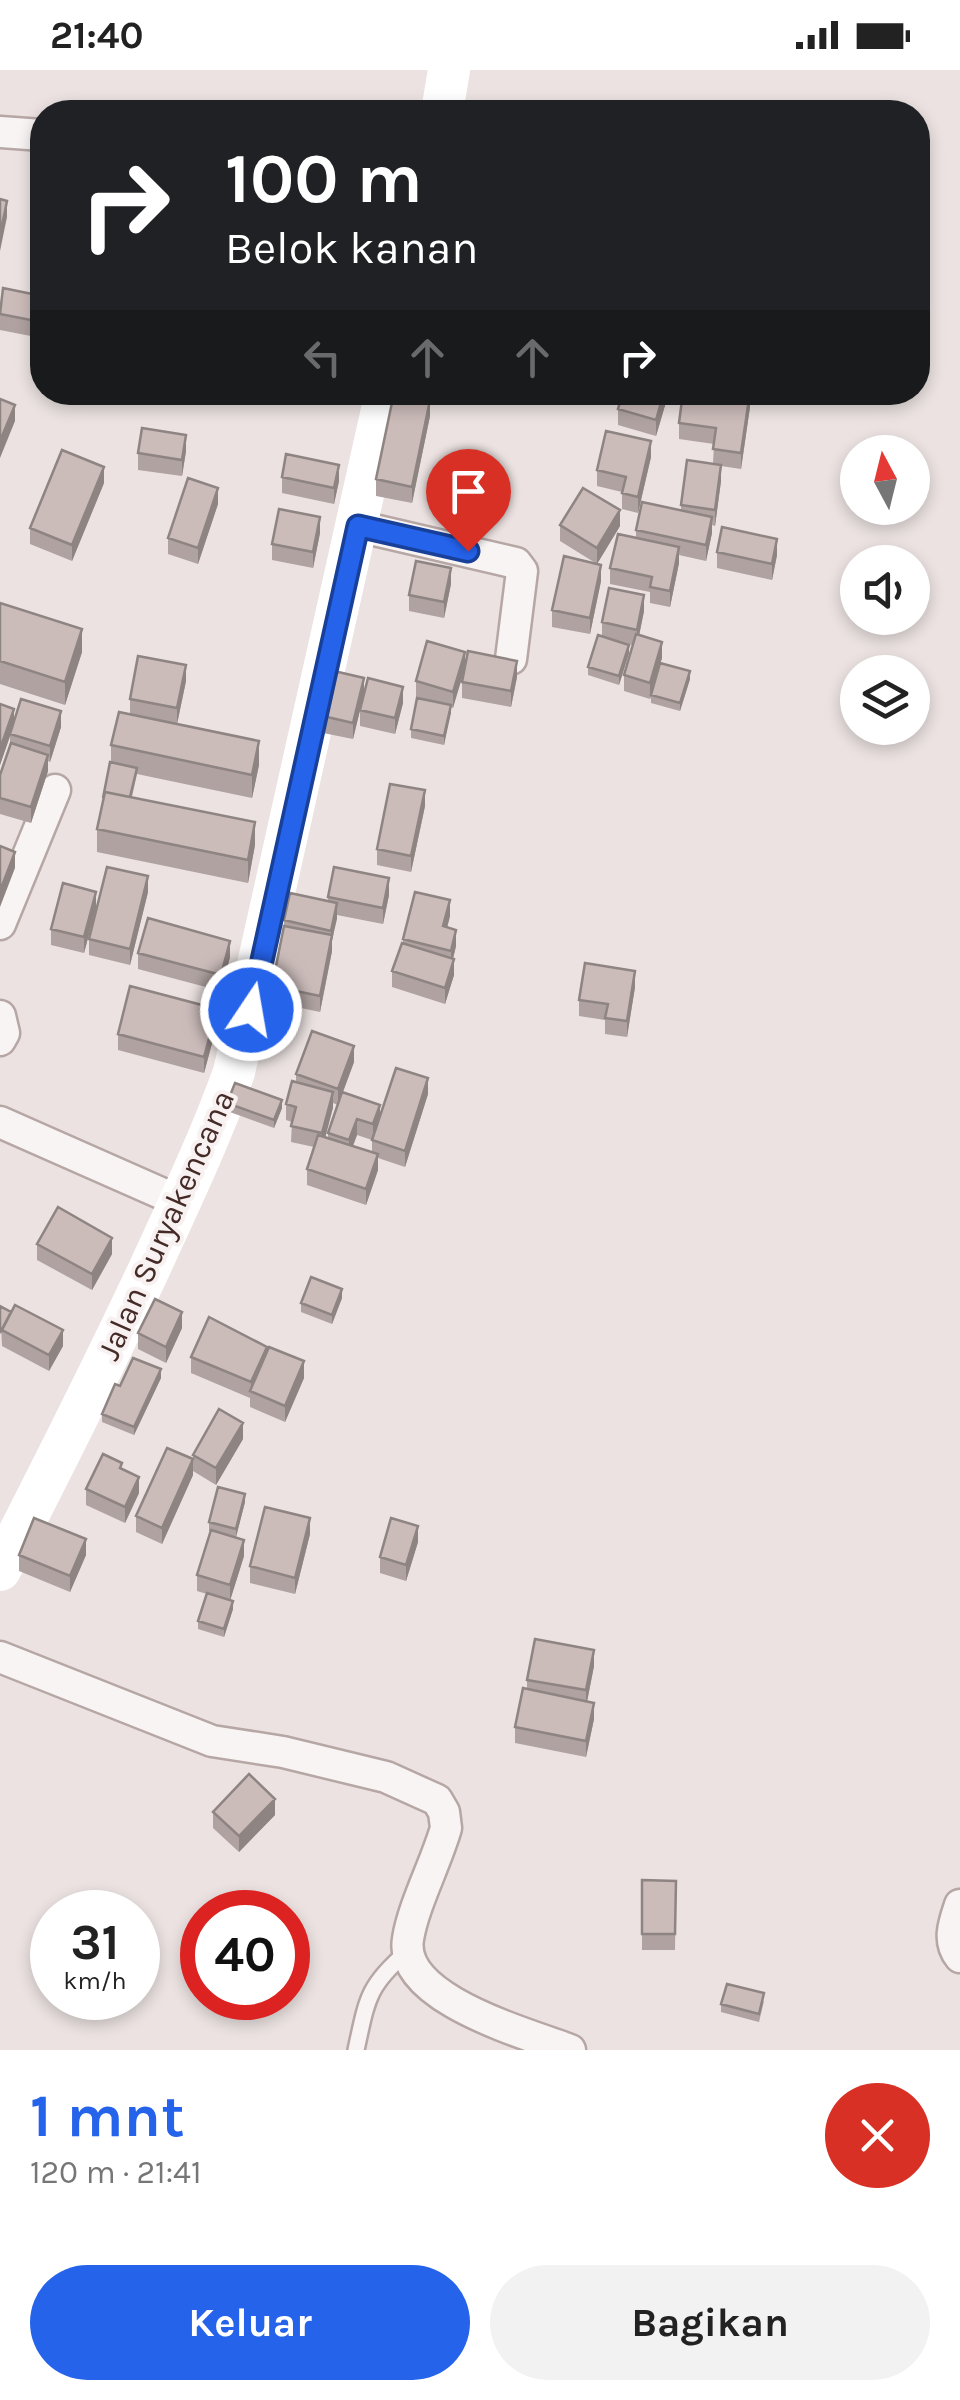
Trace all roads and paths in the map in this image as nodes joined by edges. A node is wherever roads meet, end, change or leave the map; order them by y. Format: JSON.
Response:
{"nodes":[{"id":1,"x":449,"y":70,"type":"edge"},
{"id":2,"x":444,"y":100,"type":"edge"},
{"id":3,"x":0,"y":132,"type":"edge"},
{"id":4,"x":30,"y":134,"type":"edge"},
{"id":5,"x":383,"y":405,"type":"edge"},
{"id":6,"x":358,"y":526,"type":"junction"},
{"id":7,"x":511,"y":659,"type":"edge"},
{"id":8,"x":55,"y":790,"type":"dead end"},
{"id":9,"x":0,"y":924,"type":"edge"},
{"id":10,"x":0,"y":1016,"type":"edge"},
{"id":11,"x":0,"y":1040,"type":"edge"},
{"id":12,"x":0,"y":1122,"type":"edge"},
{"id":13,"x":180,"y":1202,"type":"junction"},
{"id":14,"x":0,"y":1570,"type":"edge"},
{"id":15,"x":0,"y":1657,"type":"edge"},
{"id":16,"x":960,"y":1904,"type":"edge"},
{"id":17,"x":407,"y":1952,"type":"junction"},
{"id":18,"x":960,"y":1957,"type":"edge"},
{"id":19,"x":356,"y":2050,"type":"edge"},
{"id":20,"x":570,"y":2050,"type":"edge"}],
"edges":[{"from":1,"to":2,"type":"street"},
{"from":3,"to":4,"type":"street"},
{"from":5,"to":6,"type":"street","name":"Jalan Suryakencana"},
{"from":6,"to":7,"type":"street"},
{"from":6,"to":13,"type":"street","name":"Jalan Suryakencana"},
{"from":8,"to":9,"type":"street"},
{"from":10,"to":11,"type":"street"},
{"from":12,"to":13,"type":"street"},
{"from":13,"to":14,"type":"street","name":"Jalan Suryakencana"},
{"from":15,"to":17,"type":"street"},
{"from":16,"to":18,"type":"street"},
{"from":17,"to":19,"type":"lane"},
{"from":17,"to":20,"type":"street"}]}
